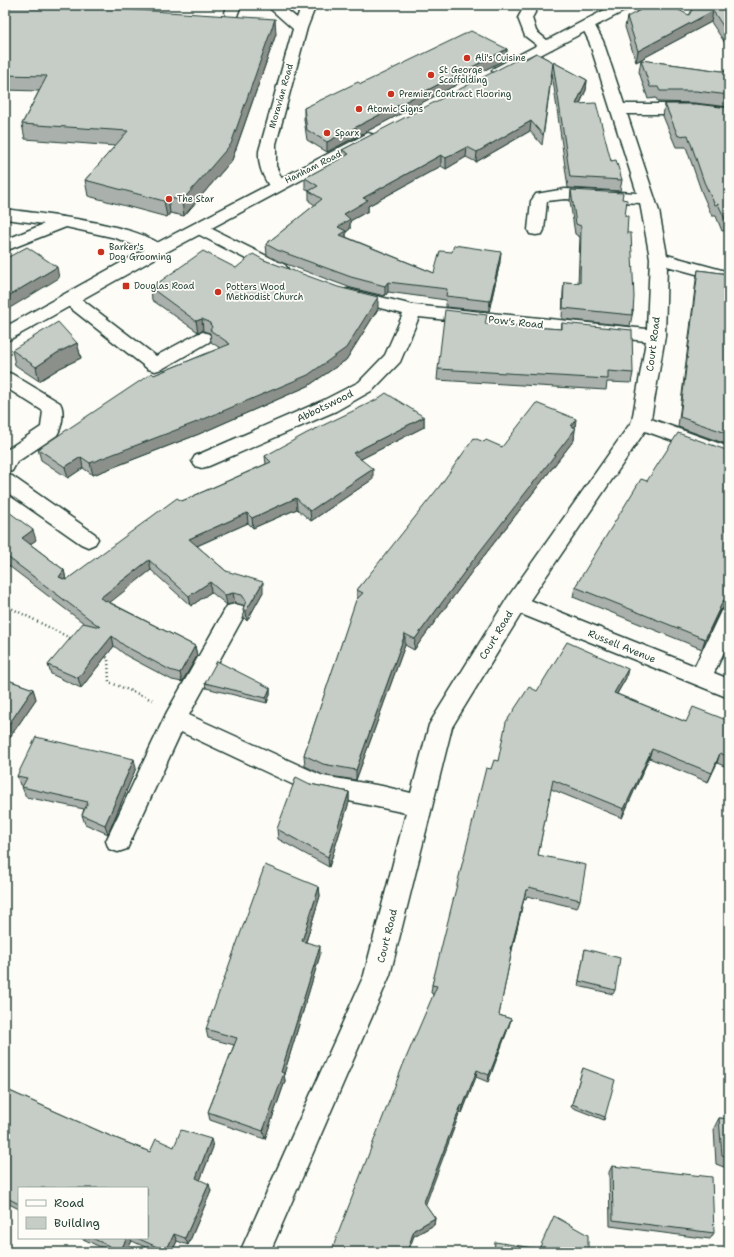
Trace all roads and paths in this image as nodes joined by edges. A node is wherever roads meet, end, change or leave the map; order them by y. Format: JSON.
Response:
{"nodes":[{"id":1,"x":115,"y":5,"type":"edge"},
{"id":2,"x":143,"y":5,"type":"edge"},
{"id":3,"x":273,"y":5,"type":"edge"},
{"id":4,"x":309,"y":5,"type":"edge"},
{"id":5,"x":532,"y":5,"type":"edge"},
{"id":6,"x":625,"y":5,"type":"edge"},
{"id":7,"x":588,"y":25,"type":"junction"},
{"id":8,"x":300,"y":28,"type":"junction"},
{"id":9,"x":547,"y":46,"type":"junction"},
{"id":10,"x":483,"y":79,"type":"edge"},
{"id":11,"x":618,"y":109,"type":"junction"},
{"id":12,"x":729,"y":113,"type":"edge"},
{"id":13,"x":383,"y":131,"type":"edge"},
{"id":14,"x":277,"y":186,"type":"junction"},
{"id":15,"x":647,"y":198,"type":"junction"},
{"id":16,"x":5,"y":214,"type":"edge"},
{"id":17,"x":61,"y":223,"type":"junction"},
{"id":18,"x":200,"y":228,"type":"junction"},
{"id":19,"x":536,"y":230,"type":"dead end"},
{"id":20,"x":5,"y":246,"type":"edge"},
{"id":21,"x":157,"y":250,"type":"junction"},
{"id":22,"x":659,"y":258,"type":"junction"},
{"id":23,"x":293,"y":274,"type":"edge"},
{"id":24,"x":729,"y":278,"type":"edge"},
{"id":25,"x":330,"y":288,"type":"edge"},
{"id":26,"x":70,"y":299,"type":"junction"},
{"id":27,"x":413,"y":311,"type":"junction"},
{"id":28,"x":5,"y":335,"type":"edge"},
{"id":29,"x":656,"y":336,"type":"junction"},
{"id":30,"x":203,"y":338,"type":"dead end"},
{"id":31,"x":5,"y":378,"type":"edge"},
{"id":32,"x":641,"y":422,"type":"junction"},
{"id":33,"x":729,"y":454,"type":"edge"},
{"id":34,"x":202,"y":461,"type":"dead end"},
{"id":35,"x":5,"y":466,"type":"edge"},
{"id":36,"x":5,"y":481,"type":"edge"},
{"id":37,"x":88,"y":539,"type":"dead end"},
{"id":38,"x":516,"y":603,"type":"junction"},
{"id":39,"x":5,"y":605,"type":"edge"},
{"id":40,"x":234,"y":612,"type":"dead end"},
{"id":41,"x":729,"y":617,"type":"edge"},
{"id":42,"x":74,"y":640,"type":"edge"},
{"id":43,"x":101,"y":654,"type":"edge"},
{"id":44,"x":701,"y":678,"type":"junction"},
{"id":45,"x":729,"y":689,"type":"edge"},
{"id":46,"x":178,"y":715,"type":"junction"},
{"id":47,"x":421,"y":806,"type":"junction"},
{"id":48,"x":118,"y":841,"type":"dead end"},
{"id":49,"x":256,"y":1252,"type":"edge"}],
"edges":[{"from":1,"to":2,"type":"street"},
{"from":3,"to":8,"type":"street"},
{"from":4,"to":8,"type":"street","name":"Moravian Road"},
{"from":5,"to":9,"type":"street"},
{"from":6,"to":7,"type":"street"},
{"from":7,"to":9,"type":"street"},
{"from":7,"to":11,"type":"street","name":"Court Road"},
{"from":8,"to":14,"type":"street","name":"Moravian Road"},
{"from":9,"to":10,"type":"street"},
{"from":11,"to":12,"type":"street"},
{"from":11,"to":15,"type":"street","name":"Court Road"},
{"from":13,"to":14,"type":"street","name":"Hanham Road"},
{"from":14,"to":18,"type":"street","name":"Hanham Road"},
{"from":15,"to":19,"type":"street"},
{"from":15,"to":22,"type":"street","name":"Court Road"},
{"from":16,"to":17,"type":"street"},
{"from":17,"to":20,"type":"street"},
{"from":17,"to":21,"type":"street"},
{"from":18,"to":21,"type":"street","name":"Hanham Road"},
{"from":18,"to":23,"type":"street"},
{"from":21,"to":26,"type":"street","name":"Hanham Road"},
{"from":22,"to":24,"type":"street"},
{"from":22,"to":29,"type":"street","name":"Court Road"},
{"from":25,"to":27,"type":"street","name":"Pow's Road"},
{"from":26,"to":28,"type":"street","name":"Hanham Road"},
{"from":26,"to":30,"type":"street"},
{"from":27,"to":29,"type":"street","name":"Pow's Road"},
{"from":27,"to":34,"type":"street","name":"Abbotswood"},
{"from":29,"to":32,"type":"street","name":"Court Road"},
{"from":31,"to":35,"type":"street"},
{"from":32,"to":33,"type":"street"},
{"from":32,"to":38,"type":"street","name":"Court Road"},
{"from":36,"to":37,"type":"street"},
{"from":38,"to":44,"type":"street","name":"Russell Avenue"},
{"from":38,"to":47,"type":"street","name":"Court Road"},
{"from":39,"to":42,"type":"path"},
{"from":40,"to":46,"type":"street"},
{"from":41,"to":44,"type":"street"},
{"from":43,"to":46,"type":"path"},
{"from":44,"to":45,"type":"street","name":"Russell Avenue"},
{"from":46,"to":47,"type":"street"},
{"from":46,"to":48,"type":"street"},
{"from":47,"to":49,"type":"street","name":"Court Road"}]}
